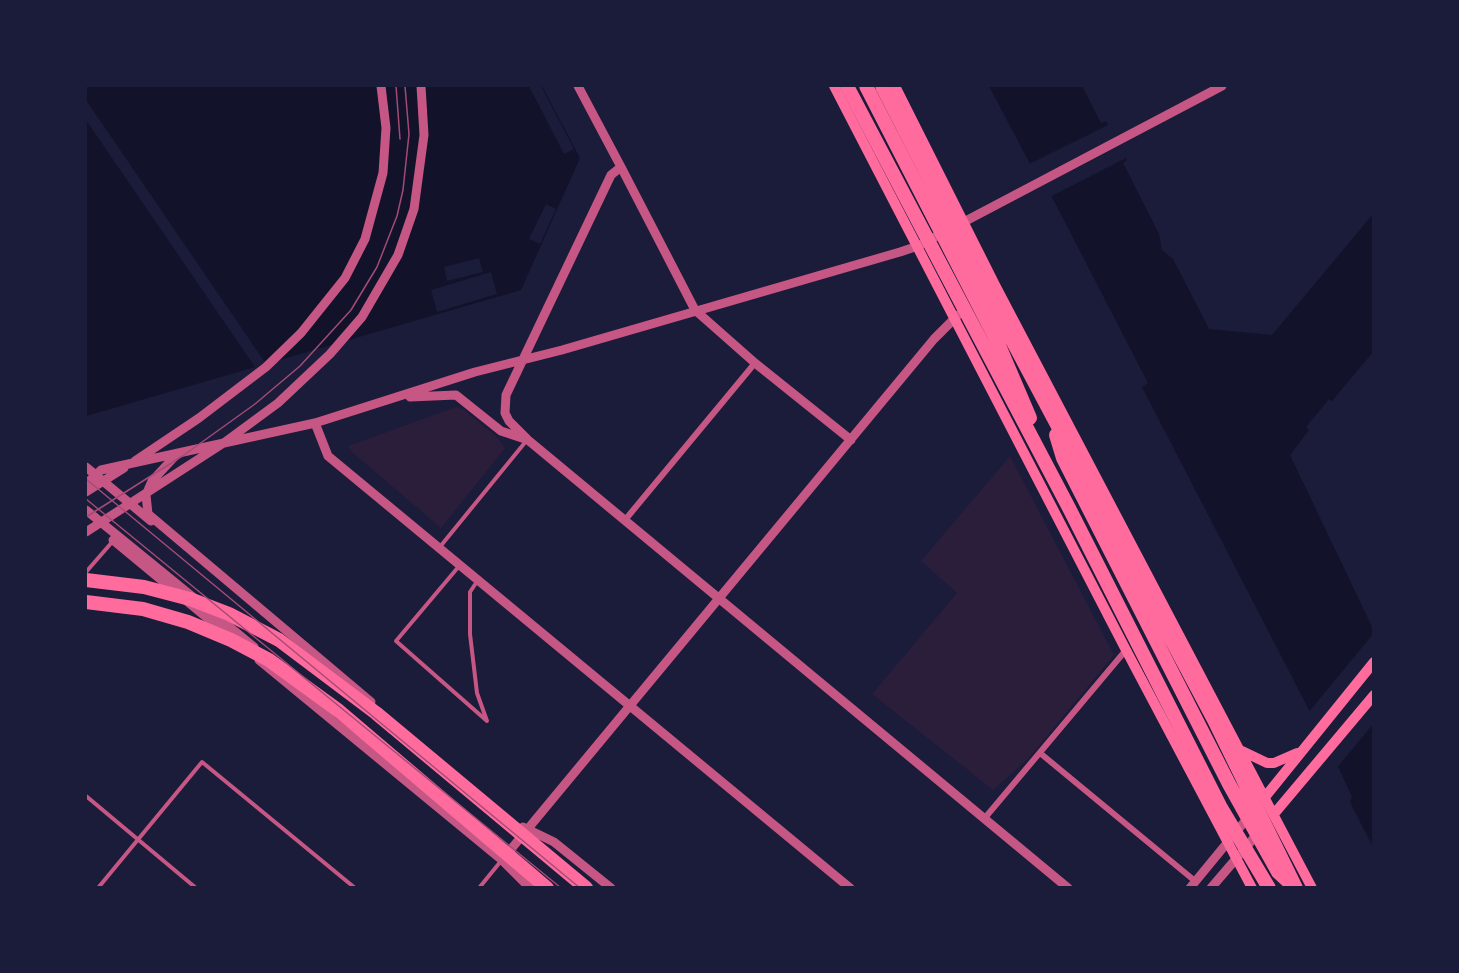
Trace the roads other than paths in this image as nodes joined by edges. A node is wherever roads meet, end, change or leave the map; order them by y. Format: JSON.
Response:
{"nodes":[{"id":1,"x":381,"y":86,"type":"edge"},
{"id":2,"x":421,"y":86,"type":"edge"},
{"id":3,"x":578,"y":86,"type":"edge"},
{"id":4,"x":834,"y":86,"type":"edge"},
{"id":5,"x":847,"y":86,"type":"edge"},
{"id":6,"x":866,"y":86,"type":"edge"},
{"id":7,"x":882,"y":86,"type":"edge"},
{"id":8,"x":895,"y":86,"type":"edge"},
{"id":9,"x":1222,"y":86,"type":"edge"},
{"id":10,"x":621,"y":167,"type":"junction"},
{"id":11,"x":964,"y":222,"type":"junction"},
{"id":12,"x":918,"y":246,"type":"junction"},
{"id":13,"x":994,"y":285,"type":"junction"},
{"id":14,"x":695,"y":310,"type":"junction"},
{"id":15,"x":955,"y":317,"type":"junction"},
{"id":16,"x":522,"y":359,"type":"junction"},
{"id":17,"x":1034,"y":361,"type":"junction"},
{"id":18,"x":755,"y":363,"type":"junction"},
{"id":19,"x":393,"y":398,"type":"junction"},
{"id":20,"x":315,"y":423,"type":"junction"},
{"id":21,"x":528,"y":440,"type":"junction"},
{"id":22,"x":851,"y":440,"type":"junction"},
{"id":23,"x":177,"y":454,"type":"junction"},
{"id":24,"x":86,"y":466,"type":"edge"},
{"id":25,"x":86,"y":484,"type":"edge"},
{"id":26,"x":86,"y":492,"type":"edge"},
{"id":27,"x":1069,"y":508,"type":"junction"},
{"id":28,"x":86,"y":510,"type":"edge"},
{"id":29,"x":86,"y":517,"type":"edge"},
{"id":30,"x":625,"y":520,"type":"junction"},
{"id":31,"x":86,"y":532,"type":"edge"},
{"id":32,"x":113,"y":540,"type":"junction"},
{"id":33,"x":439,"y":548,"type":"junction"},
{"id":34,"x":460,"y":565,"type":"junction"},
{"id":35,"x":86,"y":572,"type":"edge"},
{"id":36,"x":478,"y":579,"type":"junction"},
{"id":37,"x":86,"y":580,"type":"edge"},
{"id":38,"x":719,"y":598,"type":"junction"},
{"id":39,"x":86,"y":602,"type":"edge"},
{"id":40,"x":1126,"y":650,"type":"junction"},
{"id":41,"x":1374,"y":662,"type":"edge"},
{"id":42,"x":1374,"y":695,"type":"edge"},
{"id":43,"x":630,"y":705,"type":"junction"},
{"id":44,"x":1303,"y":748,"type":"junction"},
{"id":45,"x":1240,"y":750,"type":"junction"},
{"id":46,"x":1040,"y":753,"type":"junction"},
{"id":47,"x":86,"y":796,"type":"edge"},
{"id":48,"x":1265,"y":797,"type":"junction"},
{"id":49,"x":1274,"y":814,"type":"junction"},
{"id":50,"x":984,"y":819,"type":"junction"},
{"id":51,"x":526,"y":830,"type":"junction"},
{"id":52,"x":138,"y":840,"type":"junction"},
{"id":53,"x":1228,"y":842,"type":"junction"},
{"id":54,"x":1237,"y":857,"type":"junction"},
{"id":55,"x":502,"y":860,"type":"junction"},
{"id":56,"x":1193,"y":884,"type":"edge"},
{"id":57,"x":98,"y":888,"type":"edge"},
{"id":58,"x":196,"y":888,"type":"edge"},
{"id":59,"x":355,"y":888,"type":"edge"},
{"id":60,"x":479,"y":888,"type":"edge"},
{"id":61,"x":530,"y":888,"type":"edge"},
{"id":62,"x":548,"y":888,"type":"edge"},
{"id":63,"x":586,"y":888,"type":"edge"},
{"id":64,"x":593,"y":888,"type":"edge"},
{"id":65,"x":611,"y":888,"type":"edge"},
{"id":66,"x":850,"y":888,"type":"edge"},
{"id":67,"x":1068,"y":888,"type":"edge"},
{"id":68,"x":1211,"y":888,"type":"edge"},
{"id":69,"x":1252,"y":888,"type":"edge"},
{"id":70,"x":1269,"y":888,"type":"edge"},
{"id":71,"x":1296,"y":888,"type":"edge"},
{"id":72,"x":1312,"y":888,"type":"edge"}],
"edges":[{"from":1,"to":26,"type":"street"},
{"from":2,"to":31,"type":"street"},
{"from":3,"to":10,"type":"street"},
{"from":4,"to":12,"type":"main road"},
{"from":5,"to":27,"type":"highway"},
{"from":6,"to":27,"type":"highway"},
{"from":7,"to":71,"type":"highway"},
{"from":8,"to":11,"type":"main road"},
{"from":9,"to":11,"type":"street"},
{"from":10,"to":14,"type":"street"},
{"from":10,"to":16,"type":"street"},
{"from":11,"to":12,"type":"street"},
{"from":11,"to":13,"type":"main road"},
{"from":12,"to":14,"type":"street"},
{"from":12,"to":15,"type":"main road"},
{"from":13,"to":15,"type":"street"},
{"from":13,"to":17,"type":"main road"},
{"from":14,"to":16,"type":"street"},
{"from":14,"to":18,"type":"street"},
{"from":15,"to":22,"type":"street"},
{"from":15,"to":40,"type":"main road"},
{"from":16,"to":19,"type":"street"},
{"from":16,"to":21,"type":"street"},
{"from":17,"to":45,"type":"main road"},
{"from":17,"to":71,"type":"highway"},
{"from":18,"to":22,"type":"street"},
{"from":18,"to":30,"type":"street"},
{"from":19,"to":20,"type":"street"},
{"from":19,"to":21,"type":"street"},
{"from":20,"to":23,"type":"street"},
{"from":20,"to":33,"type":"street"},
{"from":21,"to":30,"type":"street"},
{"from":21,"to":33,"type":"lane"},
{"from":22,"to":38,"type":"street"},
{"from":23,"to":25,"type":"street"},
{"from":23,"to":51,"type":"street"},
{"from":24,"to":64,"type":"street"},
{"from":27,"to":70,"type":"highway"},
{"from":28,"to":62,"type":"street"},
{"from":29,"to":32,"type":"street"},
{"from":30,"to":38,"type":"street"},
{"from":32,"to":35,"type":"lane"},
{"from":32,"to":55,"type":"street"},
{"from":33,"to":34,"type":"street"},
{"from":34,"to":36,"type":"street"},
{"from":34,"to":36,"type":"lane"},
{"from":36,"to":43,"type":"street"},
{"from":37,"to":63,"type":"highway"},
{"from":38,"to":43,"type":"street"},
{"from":38,"to":50,"type":"street"},
{"from":39,"to":62,"type":"highway"},
{"from":40,"to":46,"type":"street"},
{"from":40,"to":53,"type":"main road"},
{"from":41,"to":44,"type":"main road"},
{"from":42,"to":49,"type":"main road"},
{"from":43,"to":51,"type":"street"},
{"from":43,"to":66,"type":"street"},
{"from":44,"to":45,"type":"main road"},
{"from":44,"to":48,"type":"main road"},
{"from":45,"to":48,"type":"main road"},
{"from":46,"to":50,"type":"street"},
{"from":46,"to":56,"type":"street"},
{"from":47,"to":52,"type":"lane"},
{"from":48,"to":49,"type":"main road"},
{"from":48,"to":53,"type":"street"},
{"from":49,"to":54,"type":"street"},
{"from":49,"to":72,"type":"main road"},
{"from":50,"to":67,"type":"street"},
{"from":51,"to":55,"type":"street"},
{"from":51,"to":65,"type":"street"},
{"from":52,"to":57,"type":"lane"},
{"from":52,"to":58,"type":"lane"},
{"from":52,"to":59,"type":"lane"},
{"from":53,"to":54,"type":"main road"},
{"from":53,"to":56,"type":"street"},
{"from":54,"to":68,"type":"street"},
{"from":54,"to":69,"type":"main road"},
{"from":55,"to":60,"type":"lane"},
{"from":55,"to":61,"type":"street"}]}
